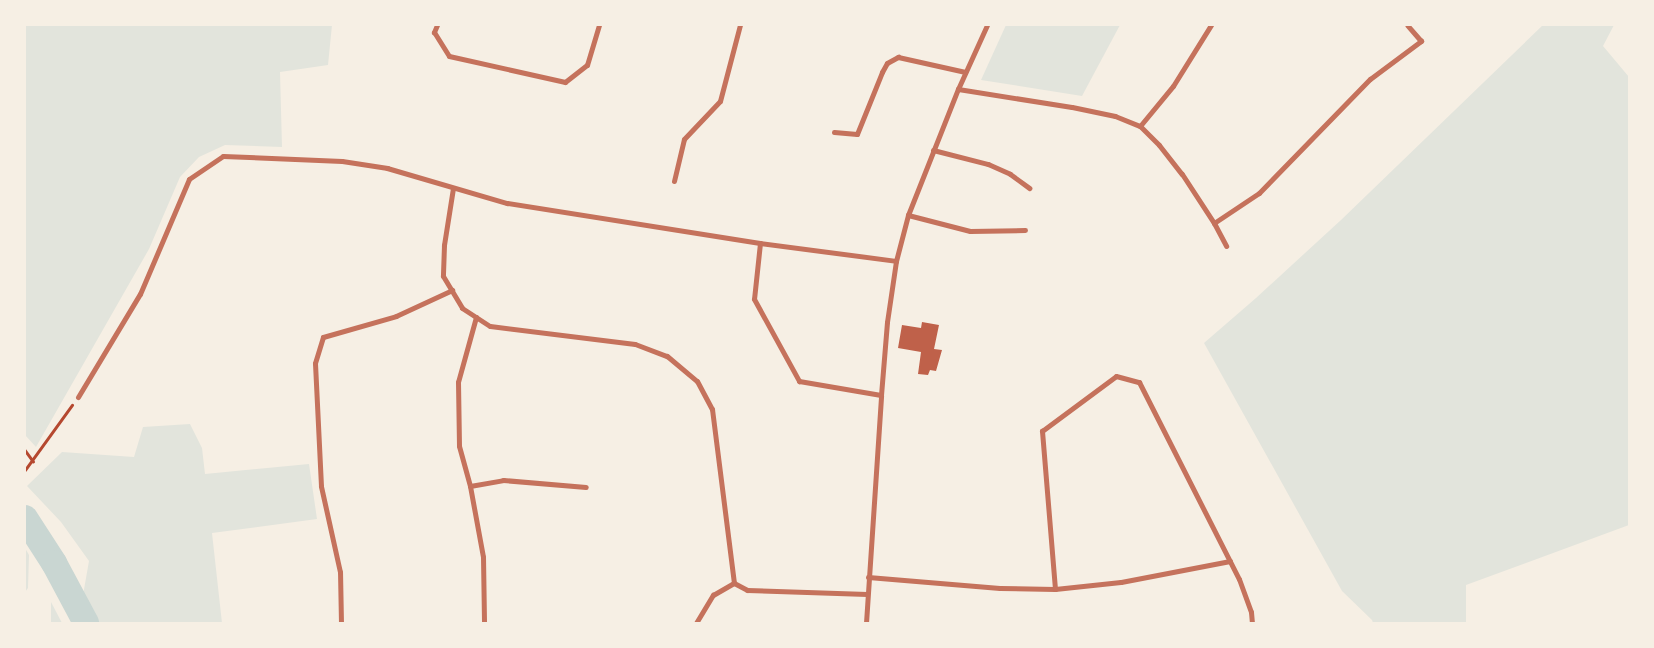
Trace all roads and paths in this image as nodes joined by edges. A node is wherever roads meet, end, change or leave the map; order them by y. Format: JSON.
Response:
{"nodes":[{"id":1,"x":437,"y":25,"type":"edge"},
{"id":2,"x":599,"y":25,"type":"edge"},
{"id":3,"x":740,"y":25,"type":"edge"},
{"id":4,"x":987,"y":25,"type":"edge"},
{"id":5,"x":1211,"y":25,"type":"edge"},
{"id":6,"x":1407,"y":25,"type":"edge"},
{"id":7,"x":965,"y":72,"type":"junction"},
{"id":8,"x":958,"y":89,"type":"junction"},
{"id":9,"x":1140,"y":126,"type":"junction"},
{"id":10,"x":834,"y":132,"type":"dead end"},
{"id":11,"x":934,"y":150,"type":"junction"},
{"id":12,"x":674,"y":181,"type":"dead end"},
{"id":13,"x":454,"y":188,"type":"junction"},
{"id":14,"x":1029,"y":188,"type":"dead end"},
{"id":15,"x":908,"y":215,"type":"junction"},
{"id":16,"x":1214,"y":223,"type":"junction"},
{"id":17,"x":1025,"y":230,"type":"dead end"},
{"id":18,"x":760,"y":243,"type":"junction"},
{"id":19,"x":1226,"y":246,"type":"dead end"},
{"id":20,"x":896,"y":261,"type":"junction"},
{"id":21,"x":452,"y":290,"type":"junction"},
{"id":22,"x":476,"y":317,"type":"junction"},
{"id":23,"x":881,"y":394,"type":"junction"},
{"id":24,"x":78,"y":396,"type":"joint"},
{"id":25,"x":25,"y":450,"type":"edge"},
{"id":26,"x":33,"y":461,"type":"junction"},
{"id":27,"x":25,"y":470,"type":"edge"},
{"id":28,"x":470,"y":486,"type":"junction"},
{"id":29,"x":586,"y":487,"type":"dead end"},
{"id":30,"x":1230,"y":561,"type":"junction"},
{"id":31,"x":868,"y":577,"type":"junction"},
{"id":32,"x":734,"y":583,"type":"junction"},
{"id":33,"x":1055,"y":589,"type":"junction"},
{"id":34,"x":867,"y":594,"type":"junction"},
{"id":35,"x":340,"y":623,"type":"edge"},
{"id":36,"x":484,"y":623,"type":"edge"},
{"id":37,"x":696,"y":623,"type":"edge"},
{"id":38,"x":866,"y":623,"type":"edge"},
{"id":39,"x":1252,"y":623,"type":"edge"}],
"edges":[{"from":1,"to":2,"type":"street"},
{"from":3,"to":12,"type":"street"},
{"from":4,"to":7,"type":"street"},
{"from":5,"to":9,"type":"street"},
{"from":6,"to":16,"type":"street"},
{"from":7,"to":8,"type":"street"},
{"from":7,"to":10,"type":"street"},
{"from":8,"to":9,"type":"street"},
{"from":8,"to":11,"type":"street"},
{"from":9,"to":16,"type":"street"},
{"from":11,"to":14,"type":"street"},
{"from":11,"to":15,"type":"street"},
{"from":13,"to":18,"type":"street"},
{"from":13,"to":21,"type":"street"},
{"from":13,"to":24,"type":"street"},
{"from":15,"to":17,"type":"street"},
{"from":15,"to":20,"type":"street"},
{"from":16,"to":19,"type":"street"},
{"from":18,"to":20,"type":"street"},
{"from":18,"to":23,"type":"street"},
{"from":20,"to":23,"type":"street"},
{"from":21,"to":22,"type":"street"},
{"from":21,"to":35,"type":"street"},
{"from":22,"to":28,"type":"street"},
{"from":22,"to":32,"type":"street"},
{"from":23,"to":31,"type":"street"},
{"from":24,"to":26,"type":"path"},
{"from":25,"to":26,"type":"path"},
{"from":26,"to":27,"type":"path"},
{"from":28,"to":29,"type":"street"},
{"from":28,"to":36,"type":"street"},
{"from":30,"to":33,"type":"street"},
{"from":30,"to":33,"type":"street"},
{"from":30,"to":39,"type":"street"},
{"from":31,"to":33,"type":"street"},
{"from":31,"to":34,"type":"street"},
{"from":32,"to":34,"type":"street"},
{"from":32,"to":37,"type":"street"},
{"from":34,"to":38,"type":"street"}]}
